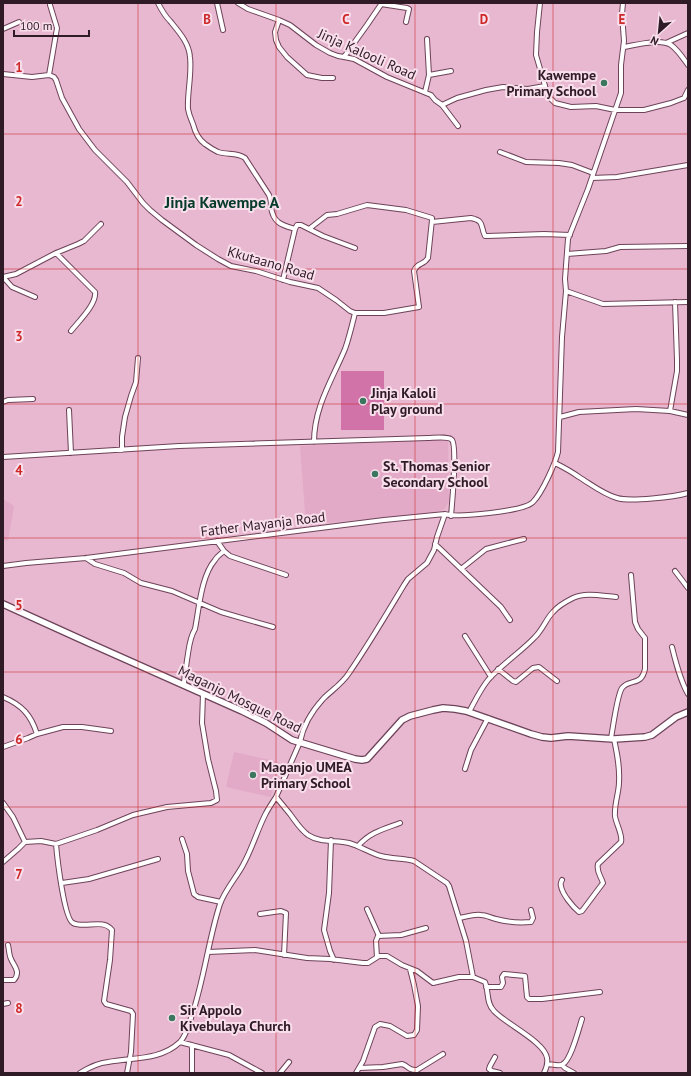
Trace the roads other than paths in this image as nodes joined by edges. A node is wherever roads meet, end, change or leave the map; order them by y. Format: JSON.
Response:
{"nodes":[{"id":1,"x":158,"y":3,"type":"edge"},
{"id":2,"x":217,"y":3,"type":"edge"},
{"id":3,"x":238,"y":3,"type":"edge"},
{"id":4,"x":381,"y":3,"type":"edge"},
{"id":5,"x":540,"y":3,"type":"edge"},
{"id":6,"x":623,"y":3,"type":"edge"},
{"id":7,"x":50,"y":5,"type":"dead end"},
{"id":8,"x":279,"y":20,"type":"junction"},
{"id":9,"x":18,"y":22,"type":"dead end"},
{"id":10,"x":406,"y":22,"type":"dead end"},
{"id":11,"x":3,"y":29,"type":"edge"},
{"id":12,"x":223,"y":30,"type":"dead end"},
{"id":13,"x":688,"y":33,"type":"edge"},
{"id":14,"x":427,"y":39,"type":"dead end"},
{"id":15,"x":665,"y":43,"type":"junction"},
{"id":16,"x":624,"y":47,"type":"junction"},
{"id":17,"x":344,"y":57,"type":"junction"},
{"id":18,"x":688,"y":65,"type":"edge"},
{"id":19,"x":451,"y":71,"type":"dead end"},
{"id":20,"x":3,"y":74,"type":"edge"},
{"id":21,"x":49,"y":75,"type":"junction"},
{"id":22,"x":429,"y":75,"type":"junction"},
{"id":23,"x":333,"y":78,"type":"dead end"},
{"id":24,"x":545,"y":86,"type":"junction"},
{"id":25,"x":688,"y":90,"type":"edge"},
{"id":26,"x":425,"y":92,"type":"junction"},
{"id":27,"x":442,"y":105,"type":"junction"},
{"id":28,"x":615,"y":110,"type":"junction"},
{"id":29,"x":458,"y":126,"type":"dead end"},
{"id":30,"x":500,"y":152,"type":"dead end"},
{"id":31,"x":688,"y":165,"type":"edge"},
{"id":32,"x":593,"y":173,"type":"junction"},
{"id":33,"x":592,"y":178,"type":"junction"},
{"id":34,"x":432,"y":222,"type":"junction"},
{"id":35,"x":102,"y":224,"type":"dead end"},
{"id":36,"x":295,"y":229,"type":"junction"},
{"id":37,"x":310,"y":229,"type":"junction"},
{"id":38,"x":570,"y":235,"type":"junction"},
{"id":39,"x":688,"y":246,"type":"edge"},
{"id":40,"x":355,"y":248,"type":"dead end"},
{"id":41,"x":56,"y":253,"type":"junction"},
{"id":42,"x":567,"y":254,"type":"junction"},
{"id":43,"x":284,"y":280,"type":"junction"},
{"id":44,"x":566,"y":291,"type":"junction"},
{"id":45,"x":35,"y":297,"type":"dead end"},
{"id":46,"x":675,"y":302,"type":"junction"},
{"id":47,"x":688,"y":302,"type":"edge"},
{"id":48,"x":356,"y":314,"type":"junction"},
{"id":49,"x":71,"y":331,"type":"dead end"},
{"id":50,"x":138,"y":358,"type":"dead end"},
{"id":51,"x":33,"y":399,"type":"dead end"},
{"id":52,"x":3,"y":402,"type":"edge"},
{"id":53,"x":69,"y":410,"type":"dead end"},
{"id":54,"x":670,"y":411,"type":"junction"},
{"id":55,"x":688,"y":415,"type":"edge"},
{"id":56,"x":560,"y":417,"type":"junction"},
{"id":57,"x":314,"y":442,"type":"junction"},
{"id":58,"x":122,"y":450,"type":"junction"},
{"id":59,"x":71,"y":453,"type":"junction"},
{"id":60,"x":3,"y":457,"type":"edge"},
{"id":61,"x":556,"y":463,"type":"junction"},
{"id":62,"x":688,"y":493,"type":"edge"},
{"id":63,"x":445,"y":514,"type":"junction"},
{"id":64,"x":451,"y":516,"type":"junction"},
{"id":65,"x":524,"y":540,"type":"dead end"},
{"id":66,"x":217,"y":541,"type":"junction"},
{"id":67,"x":435,"y":544,"type":"junction"},
{"id":68,"x":224,"y":551,"type":"junction"},
{"id":69,"x":86,"y":558,"type":"junction"},
{"id":70,"x":3,"y":566,"type":"edge"},
{"id":71,"x":460,"y":569,"type":"junction"},
{"id":72,"x":675,"y":571,"type":"dead end"},
{"id":73,"x":286,"y":574,"type":"dead end"},
{"id":74,"x":630,"y":574,"type":"dead end"},
{"id":75,"x":688,"y":588,"type":"edge"},
{"id":76,"x":616,"y":597,"type":"dead end"},
{"id":77,"x":200,"y":603,"type":"junction"},
{"id":78,"x":3,"y":604,"type":"edge"},
{"id":79,"x":510,"y":620,"type":"dead end"},
{"id":80,"x":273,"y":627,"type":"dead end"},
{"id":81,"x":465,"y":636,"type":"dead end"},
{"id":82,"x":672,"y":647,"type":"dead end"},
{"id":83,"x":498,"y":669,"type":"junction"},
{"id":84,"x":491,"y":677,"type":"junction"},
{"id":85,"x":557,"y":680,"type":"dead end"},
{"id":86,"x":184,"y":685,"type":"junction"},
{"id":87,"x":203,"y":694,"type":"junction"},
{"id":88,"x":688,"y":694,"type":"edge"},
{"id":89,"x":3,"y":697,"type":"edge"},
{"id":90,"x":469,"y":712,"type":"junction"},
{"id":91,"x":688,"y":712,"type":"edge"},
{"id":92,"x":488,"y":718,"type":"junction"},
{"id":93,"x":111,"y":731,"type":"dead end"},
{"id":94,"x":37,"y":734,"type":"junction"},
{"id":95,"x":613,"y":739,"type":"junction"},
{"id":96,"x":300,"y":742,"type":"junction"},
{"id":97,"x":3,"y":747,"type":"edge"},
{"id":98,"x":465,"y":769,"type":"dead end"},
{"id":99,"x":276,"y":797,"type":"junction"},
{"id":100,"x":3,"y":803,"type":"edge"},
{"id":101,"x":400,"y":823,"type":"dead end"},
{"id":102,"x":182,"y":839,"type":"dead end"},
{"id":103,"x":331,"y":840,"type":"junction"},
{"id":104,"x":25,"y":842,"type":"junction"},
{"id":105,"x":56,"y":844,"type":"junction"},
{"id":106,"x":358,"y":846,"type":"junction"},
{"id":107,"x":158,"y":859,"type":"dead end"},
{"id":108,"x":3,"y":862,"type":"edge"},
{"id":109,"x":562,"y":880,"type":"dead end"},
{"id":110,"x":62,"y":883,"type":"junction"},
{"id":111,"x":221,"y":902,"type":"junction"},
{"id":112,"x":368,"y":909,"type":"dead end"},
{"id":113,"x":531,"y":910,"type":"dead end"},
{"id":114,"x":260,"y":914,"type":"dead end"},
{"id":115,"x":459,"y":918,"type":"junction"},
{"id":116,"x":426,"y":928,"type":"dead end"},
{"id":117,"x":379,"y":936,"type":"junction"},
{"id":118,"x":8,"y":945,"type":"dead end"},
{"id":119,"x":208,"y":952,"type":"junction"},
{"id":120,"x":284,"y":954,"type":"junction"},
{"id":121,"x":377,"y":957,"type":"junction"},
{"id":122,"x":334,"y":960,"type":"junction"},
{"id":123,"x":410,"y":969,"type":"junction"},
{"id":124,"x":473,"y":977,"type":"junction"},
{"id":125,"x":3,"y":980,"type":"edge"},
{"id":126,"x":486,"y":987,"type":"junction"},
{"id":127,"x":600,"y":992,"type":"dead end"},
{"id":128,"x":8,"y":1003,"type":"dead end"},
{"id":129,"x":3,"y":1004,"type":"edge"},
{"id":130,"x":582,"y":1019,"type":"dead end"},
{"id":131,"x":180,"y":1042,"type":"junction"},
{"id":132,"x":192,"y":1045,"type":"junction"},
{"id":133,"x":443,"y":1054,"type":"dead end"},
{"id":134,"x":495,"y":1057,"type":"dead end"},
{"id":135,"x":130,"y":1059,"type":"junction"},
{"id":136,"x":290,"y":1062,"type":"dead end"},
{"id":137,"x":547,"y":1064,"type":"junction"},
{"id":138,"x":562,"y":1065,"type":"junction"},
{"id":139,"x":360,"y":1068,"type":"junction"},
{"id":140,"x":80,"y":1073,"type":"edge"},
{"id":141,"x":127,"y":1073,"type":"edge"},
{"id":142,"x":192,"y":1073,"type":"edge"},
{"id":143,"x":262,"y":1073,"type":"edge"},
{"id":144,"x":280,"y":1073,"type":"edge"},
{"id":145,"x":356,"y":1073,"type":"edge"},
{"id":146,"x":500,"y":1073,"type":"edge"},
{"id":147,"x":544,"y":1073,"type":"edge"},
{"id":148,"x":574,"y":1073,"type":"edge"}],
"edges":[{"from":1,"to":36,"type":"street"},
{"from":2,"to":12,"type":"street"},
{"from":3,"to":8,"type":"street","name":"Jinja Kalooli Road"},
{"from":4,"to":10,"type":"street"},
{"from":4,"to":17,"type":"street"},
{"from":5,"to":24,"type":"street"},
{"from":6,"to":16,"type":"street"},
{"from":7,"to":21,"type":"street"},
{"from":8,"to":17,"type":"street","name":"Jinja Kalooli Road"},
{"from":8,"to":23,"type":"street"},
{"from":9,"to":11,"type":"street"},
{"from":13,"to":15,"type":"street"},
{"from":14,"to":22,"type":"street"},
{"from":15,"to":16,"type":"street"},
{"from":15,"to":18,"type":"street"},
{"from":16,"to":28,"type":"street"},
{"from":17,"to":26,"type":"street","name":"Jinja Kalooli Road"},
{"from":19,"to":22,"type":"street"},
{"from":20,"to":21,"type":"street"},
{"from":21,"to":43,"type":"street","name":"Kkutaano Road"},
{"from":22,"to":26,"type":"street"},
{"from":24,"to":27,"type":"street"},
{"from":24,"to":28,"type":"street"},
{"from":25,"to":28,"type":"street"},
{"from":26,"to":27,"type":"street","name":"Jinja Kalooli Road"},
{"from":27,"to":29,"type":"street","name":"Jinja Kalooli Road"},
{"from":28,"to":32,"type":"street"},
{"from":30,"to":32,"type":"street"},
{"from":31,"to":33,"type":"street"},
{"from":32,"to":33,"type":"street"},
{"from":33,"to":38,"type":"street"},
{"from":34,"to":37,"type":"street"},
{"from":34,"to":38,"type":"street"},
{"from":34,"to":48,"type":"street"},
{"from":35,"to":41,"type":"street"},
{"from":36,"to":37,"type":"street"},
{"from":36,"to":43,"type":"street"},
{"from":37,"to":40,"type":"street"},
{"from":38,"to":42,"type":"street"},
{"from":39,"to":42,"type":"street"},
{"from":41,"to":45,"type":"street"},
{"from":41,"to":49,"type":"street"},
{"from":42,"to":44,"type":"street"},
{"from":43,"to":48,"type":"street","name":"Kkutaano Road"},
{"from":44,"to":46,"type":"street"},
{"from":44,"to":56,"type":"street"},
{"from":46,"to":47,"type":"street"},
{"from":46,"to":54,"type":"street"},
{"from":48,"to":57,"type":"street"},
{"from":50,"to":58,"type":"street"},
{"from":51,"to":52,"type":"street"},
{"from":53,"to":59,"type":"street"},
{"from":54,"to":55,"type":"street"},
{"from":54,"to":56,"type":"street"},
{"from":56,"to":61,"type":"street"},
{"from":57,"to":58,"type":"street"},
{"from":57,"to":64,"type":"street"},
{"from":58,"to":59,"type":"street"},
{"from":59,"to":60,"type":"street"},
{"from":61,"to":62,"type":"street"},
{"from":61,"to":64,"type":"street"},
{"from":63,"to":64,"type":"street","name":"Father Mayanja Road"},
{"from":63,"to":66,"type":"street","name":"Father Mayanja Road"},
{"from":63,"to":67,"type":"street"},
{"from":65,"to":71,"type":"street"},
{"from":66,"to":68,"type":"street"},
{"from":66,"to":69,"type":"street","name":"Father Mayanja Road"},
{"from":67,"to":71,"type":"street"},
{"from":67,"to":96,"type":"street"},
{"from":68,"to":73,"type":"street"},
{"from":68,"to":77,"type":"street"},
{"from":69,"to":70,"type":"street","name":"Father Mayanja Road"},
{"from":69,"to":77,"type":"street"},
{"from":71,"to":79,"type":"street"},
{"from":72,"to":75,"type":"street"},
{"from":74,"to":95,"type":"street"},
{"from":76,"to":83,"type":"street"},
{"from":77,"to":80,"type":"street"},
{"from":77,"to":86,"type":"street"},
{"from":78,"to":86,"type":"street","name":"Maganjo Mosque Road"},
{"from":81,"to":84,"type":"street"},
{"from":82,"to":88,"type":"street"},
{"from":83,"to":84,"type":"street"},
{"from":83,"to":85,"type":"street"},
{"from":84,"to":90,"type":"street"},
{"from":86,"to":87,"type":"street","name":"Maganjo Mosque Road"},
{"from":87,"to":96,"type":"street","name":"Maganjo Mosque Road"},
{"from":87,"to":105,"type":"street"},
{"from":89,"to":94,"type":"street"},
{"from":90,"to":92,"type":"street","name":"Maganjo Mosque Road"},
{"from":90,"to":96,"type":"street","name":"Maganjo Mosque Road"},
{"from":91,"to":95,"type":"street","name":"Maganjo Mosque Road"},
{"from":92,"to":95,"type":"street","name":"Maganjo Mosque Road"},
{"from":92,"to":98,"type":"street"},
{"from":93,"to":94,"type":"street"},
{"from":94,"to":97,"type":"street"},
{"from":95,"to":109,"type":"street"},
{"from":96,"to":99,"type":"street"},
{"from":99,"to":103,"type":"street"},
{"from":99,"to":111,"type":"street"},
{"from":100,"to":104,"type":"street"},
{"from":101,"to":106,"type":"street"},
{"from":102,"to":111,"type":"street"},
{"from":103,"to":106,"type":"street"},
{"from":103,"to":122,"type":"street"},
{"from":104,"to":105,"type":"street"},
{"from":104,"to":108,"type":"street"},
{"from":105,"to":110,"type":"street"},
{"from":106,"to":115,"type":"street"},
{"from":107,"to":110,"type":"street"},
{"from":110,"to":135,"type":"street"},
{"from":111,"to":119,"type":"street"},
{"from":112,"to":117,"type":"street"},
{"from":113,"to":115,"type":"street"},
{"from":114,"to":120,"type":"street"},
{"from":115,"to":124,"type":"street"},
{"from":116,"to":117,"type":"street"},
{"from":117,"to":121,"type":"street"},
{"from":118,"to":125,"type":"street"},
{"from":119,"to":120,"type":"street"},
{"from":119,"to":131,"type":"street"},
{"from":120,"to":122,"type":"street"},
{"from":121,"to":122,"type":"street"},
{"from":121,"to":123,"type":"street"},
{"from":123,"to":124,"type":"street"},
{"from":123,"to":139,"type":"street"},
{"from":124,"to":126,"type":"street"},
{"from":126,"to":127,"type":"street"},
{"from":126,"to":137,"type":"street"},
{"from":128,"to":129,"type":"street"},
{"from":130,"to":138,"type":"street"},
{"from":131,"to":132,"type":"street"},
{"from":131,"to":135,"type":"street"},
{"from":132,"to":142,"type":"street"},
{"from":132,"to":143,"type":"street"},
{"from":133,"to":139,"type":"street"},
{"from":134,"to":146,"type":"street"},
{"from":135,"to":140,"type":"street"},
{"from":135,"to":141,"type":"street"},
{"from":136,"to":144,"type":"street"},
{"from":137,"to":138,"type":"street"},
{"from":137,"to":147,"type":"street"},
{"from":138,"to":148,"type":"street"},
{"from":139,"to":145,"type":"street"}]}
